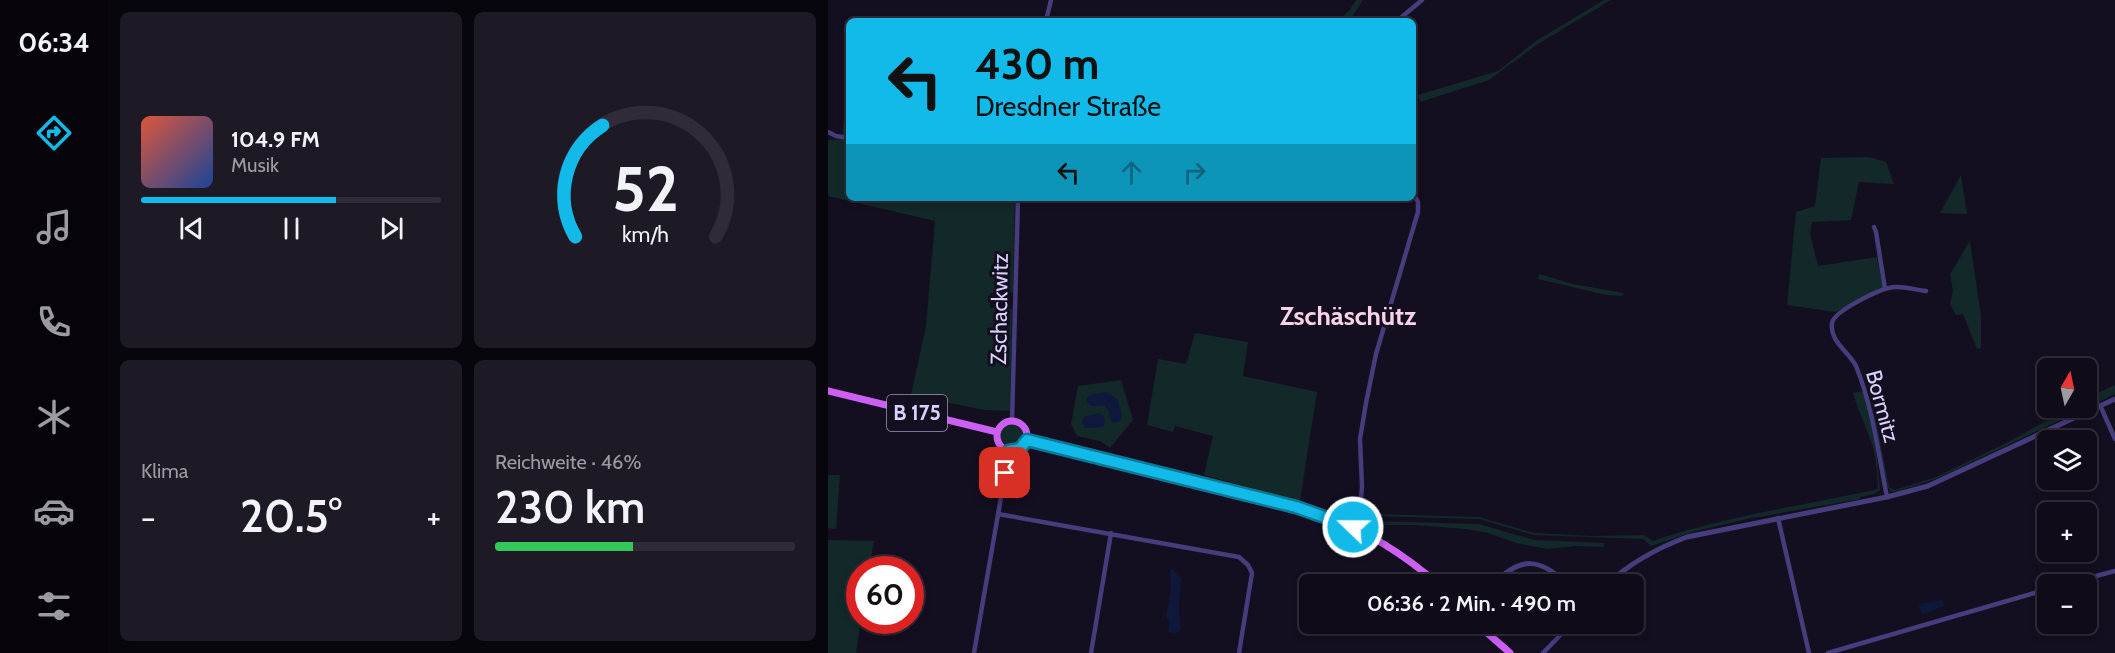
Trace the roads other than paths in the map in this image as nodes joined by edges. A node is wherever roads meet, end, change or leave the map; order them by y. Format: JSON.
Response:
{"nodes":[{"id":1,"x":1051,"y":0,"type":"edge"},
{"id":2,"x":1422,"y":0,"type":"edge"},
{"id":3,"x":1047,"y":18,"type":"edge"},
{"id":4,"x":1401,"y":18,"type":"edge"},
{"id":5,"x":828,"y":132,"type":"edge"},
{"id":6,"x":846,"y":138,"type":"edge"},
{"id":7,"x":1416,"y":198,"type":"edge"},
{"id":8,"x":1018,"y":201,"type":"edge"},
{"id":9,"x":1874,"y":227,"type":"dead end"},
{"id":10,"x":1885,"y":289,"type":"junction"},
{"id":11,"x":1926,"y":291,"type":"dead end"},
{"id":12,"x":828,"y":391,"type":"edge"},
{"id":13,"x":2115,"y":399,"type":"edge"},
{"id":14,"x":2100,"y":405,"type":"junction"},
{"id":15,"x":1012,"y":421,"type":"junction"},
{"id":16,"x":997,"y":432,"type":"junction"},
{"id":17,"x":2115,"y":439,"type":"edge"},
{"id":18,"x":1027,"y":440,"type":"junction"},
{"id":19,"x":1009,"y":451,"type":"junction"},
{"id":20,"x":1887,"y":497,"type":"junction"},
{"id":21,"x":1359,"y":510,"type":"junction"},
{"id":22,"x":998,"y":514,"type":"junction"},
{"id":23,"x":1778,"y":518,"type":"junction"},
{"id":24,"x":1347,"y":524,"type":"junction"},
{"id":25,"x":1358,"y":529,"type":"junction"},
{"id":26,"x":1111,"y":533,"type":"junction"},
{"id":27,"x":1626,"y":570,"type":"junction"},
{"id":28,"x":2115,"y":571,"type":"edge"},
{"id":29,"x":1426,"y":574,"type":"edge"},
{"id":30,"x":1504,"y":574,"type":"edge"},
{"id":31,"x":1555,"y":574,"type":"edge"},
{"id":32,"x":1621,"y":574,"type":"edge"},
{"id":33,"x":1622,"y":574,"type":"edge"},
{"id":34,"x":2097,"y":576,"type":"edge"},
{"id":35,"x":2037,"y":593,"type":"edge"},
{"id":36,"x":1488,"y":634,"type":"edge"},
{"id":37,"x":1492,"y":634,"type":"edge"},
{"id":38,"x":1561,"y":634,"type":"edge"},
{"id":39,"x":974,"y":653,"type":"edge"},
{"id":40,"x":1090,"y":653,"type":"edge"},
{"id":41,"x":1239,"y":653,"type":"edge"},
{"id":42,"x":1510,"y":653,"type":"edge"},
{"id":43,"x":1543,"y":653,"type":"edge"},
{"id":44,"x":1809,"y":653,"type":"edge"},
{"id":45,"x":1828,"y":653,"type":"edge"}],
"edges":[{"from":1,"to":3,"type":"street"},
{"from":2,"to":4,"type":"street"},
{"from":5,"to":6,"type":"street"},
{"from":7,"to":21,"type":"street"},
{"from":8,"to":15,"type":"street","name":"Zschackwitz"},
{"from":9,"to":10,"type":"street"},
{"from":10,"to":11,"type":"street","name":"Bormitz"},
{"from":10,"to":20,"type":"street","name":"Bormitz"},
{"from":12,"to":16,"type":"main road","number":"B 175"},
{"from":13,"to":14,"type":"street"},
{"from":14,"to":17,"type":"street"},
{"from":14,"to":20,"type":"street"},
{"from":15,"to":16,"type":"main road"},
{"from":15,"to":18,"type":"main road"},
{"from":16,"to":19,"type":"main road"},
{"from":18,"to":19,"type":"main road"},
{"from":18,"to":24,"type":"main road"},
{"from":19,"to":22,"type":"street"},
{"from":20,"to":23,"type":"street"},
{"from":21,"to":24,"type":"street"},
{"from":21,"to":25,"type":"street"},
{"from":22,"to":26,"type":"street"},
{"from":22,"to":39,"type":"street"},
{"from":23,"to":27,"type":"street"},
{"from":23,"to":44,"type":"street"},
{"from":24,"to":25,"type":"main road"},
{"from":25,"to":29,"type":"main road"},
{"from":26,"to":40,"type":"street"},
{"from":26,"to":41,"type":"street"},
{"from":27,"to":32,"type":"street"},
{"from":27,"to":33,"type":"street"},
{"from":28,"to":34,"type":"street"},
{"from":30,"to":31,"type":"street"},
{"from":35,"to":45,"type":"street"},
{"from":36,"to":42,"type":"main road"},
{"from":37,"to":42,"type":"main road"},
{"from":38,"to":43,"type":"street"}]}
